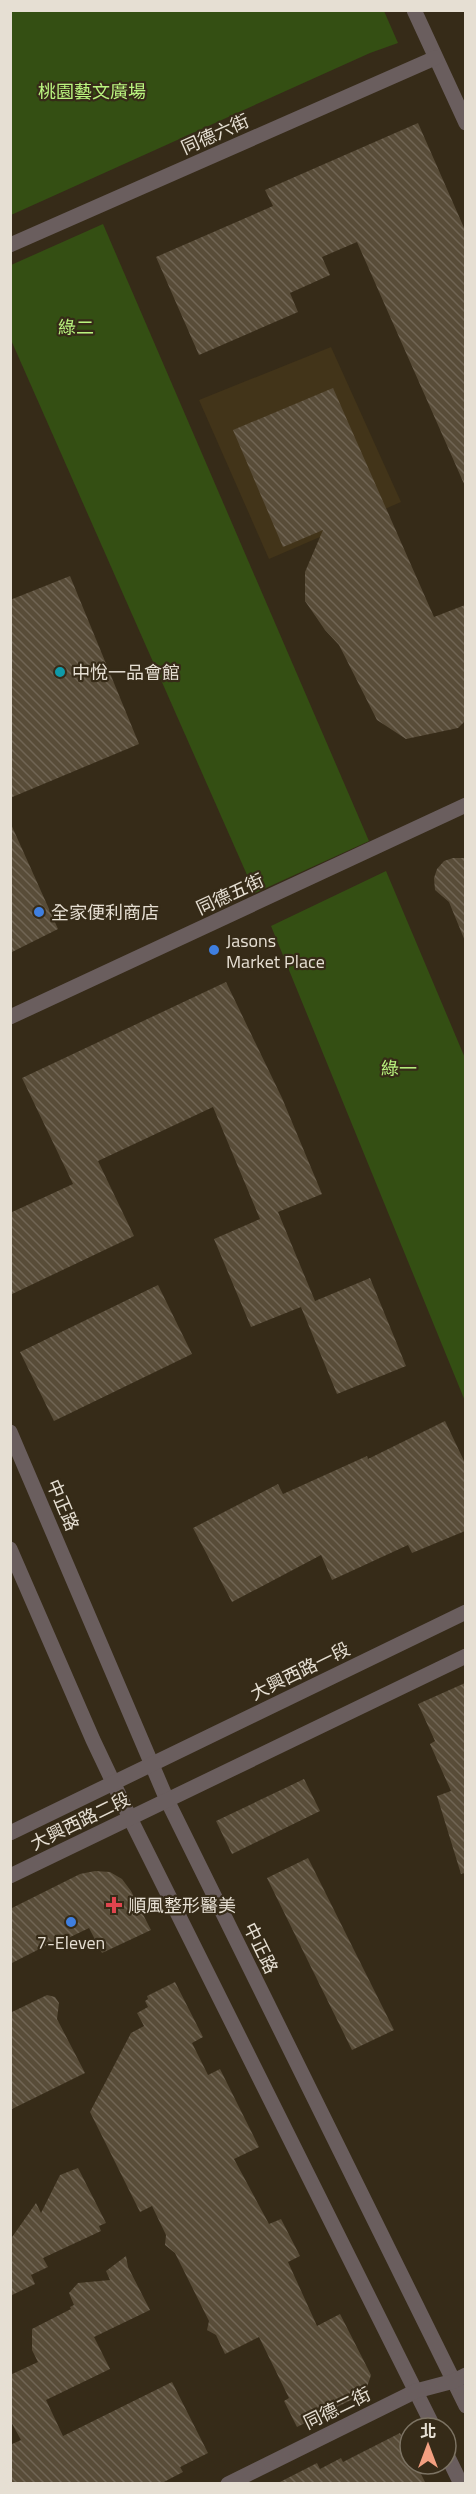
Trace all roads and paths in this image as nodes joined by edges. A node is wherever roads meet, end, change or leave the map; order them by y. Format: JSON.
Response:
{"nodes":[{"id":1,"x":414,"y":10,"type":"edge"},
{"id":2,"x":435,"y":58,"type":"junction"},
{"id":3,"x":465,"y":123,"type":"edge"},
{"id":4,"x":10,"y":245,"type":"edge"},
{"id":5,"x":465,"y":805,"type":"edge"},
{"id":6,"x":10,"y":1017,"type":"edge"},
{"id":7,"x":10,"y":1432,"type":"edge"},
{"id":8,"x":10,"y":1549,"type":"edge"},
{"id":9,"x":465,"y":1612,"type":"edge"},
{"id":10,"x":465,"y":1656,"type":"edge"},
{"id":11,"x":152,"y":1765,"type":"junction"},
{"id":12,"x":114,"y":1783,"type":"junction"},
{"id":13,"x":167,"y":1800,"type":"junction"},
{"id":14,"x":130,"y":1818,"type":"junction"},
{"id":15,"x":10,"y":1833,"type":"edge"},
{"id":16,"x":10,"y":1876,"type":"edge"},
{"id":17,"x":460,"y":2378,"type":"edge"},
{"id":18,"x":416,"y":2391,"type":"junction"},
{"id":19,"x":465,"y":2406,"type":"edge"},
{"id":20,"x":428,"y":2416,"type":"edge"},
{"id":21,"x":228,"y":2484,"type":"edge"}],
"edges":[{"from":1,"to":2,"type":"street"},
{"from":2,"to":3,"type":"street"},
{"from":2,"to":4,"type":"street","name":"同德六街"},
{"from":5,"to":6,"type":"street","name":"同德五街"},
{"from":7,"to":11,"type":"street","name":"中正路"},
{"from":8,"to":12,"type":"street"},
{"from":9,"to":11,"type":"street","name":"大興西路一段"},
{"from":10,"to":13,"type":"street"},
{"from":11,"to":12,"type":"street","name":"大興西路二段"},
{"from":11,"to":13,"type":"street","name":"中正路"},
{"from":12,"to":14,"type":"street"},
{"from":12,"to":15,"type":"street","name":"大興西路二段"},
{"from":13,"to":14,"type":"street","name":"大興西路二段"},
{"from":13,"to":17,"type":"street","name":"中正路"},
{"from":14,"to":16,"type":"street","name":"大興西路二段"},
{"from":14,"to":18,"type":"street"},
{"from":17,"to":18,"type":"street","name":"同德二街"},
{"from":17,"to":19,"type":"street","name":"中正路"},
{"from":18,"to":20,"type":"street"},
{"from":18,"to":21,"type":"street","name":"同德二街"}]}
